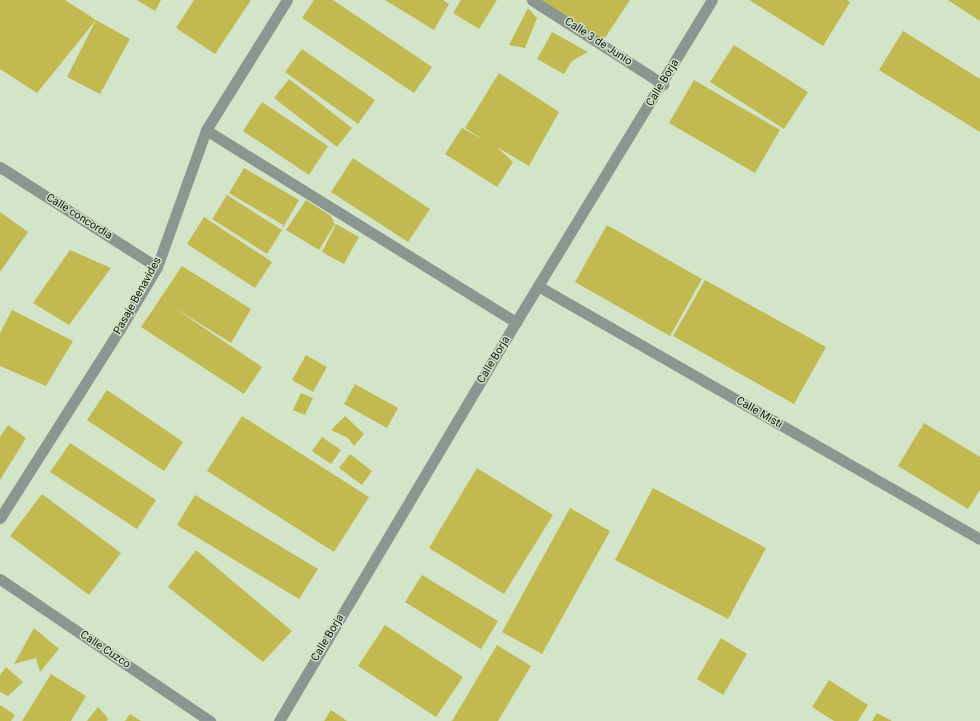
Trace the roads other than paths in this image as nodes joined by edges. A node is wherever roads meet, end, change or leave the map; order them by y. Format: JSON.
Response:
{"nodes":[{"id":1,"x":287,"y":0,"type":"edge"},
{"id":2,"x":532,"y":0,"type":"edge"},
{"id":3,"x":712,"y":0,"type":"edge"},
{"id":4,"x":663,"y":84,"type":"junction"},
{"id":5,"x":206,"y":130,"type":"junction"},
{"id":6,"x":0,"y":167,"type":"edge"},
{"id":7,"x":157,"y":267,"type":"junction"},
{"id":8,"x":538,"y":286,"type":"junction"},
{"id":9,"x":516,"y":322,"type":"junction"},
{"id":10,"x":0,"y":518,"type":"edge"},
{"id":11,"x":980,"y":539,"type":"edge"},
{"id":12,"x":0,"y":579,"type":"edge"},
{"id":13,"x":210,"y":721,"type":"edge"},
{"id":14,"x":279,"y":721,"type":"edge"}],
"edges":[{"from":1,"to":5,"type":"street","name":"Pasaje Benavides"},
{"from":2,"to":4,"type":"street","name":"Calle 3 de Junio"},
{"from":3,"to":4,"type":"street","name":"Calle Borja"},
{"from":4,"to":8,"type":"street","name":"Calle Borja"},
{"from":5,"to":7,"type":"street","name":"Pasaje Benavides"},
{"from":5,"to":9,"type":"street"},
{"from":6,"to":7,"type":"street","name":"Calle concordia"},
{"from":7,"to":10,"type":"street","name":"Pasaje Benavides"},
{"from":8,"to":9,"type":"street","name":"Calle Borja"},
{"from":8,"to":11,"type":"street","name":"Calle Misti"},
{"from":9,"to":14,"type":"street","name":"Calle Borja"},
{"from":12,"to":13,"type":"street","name":"Calle Cuzco"}]}
